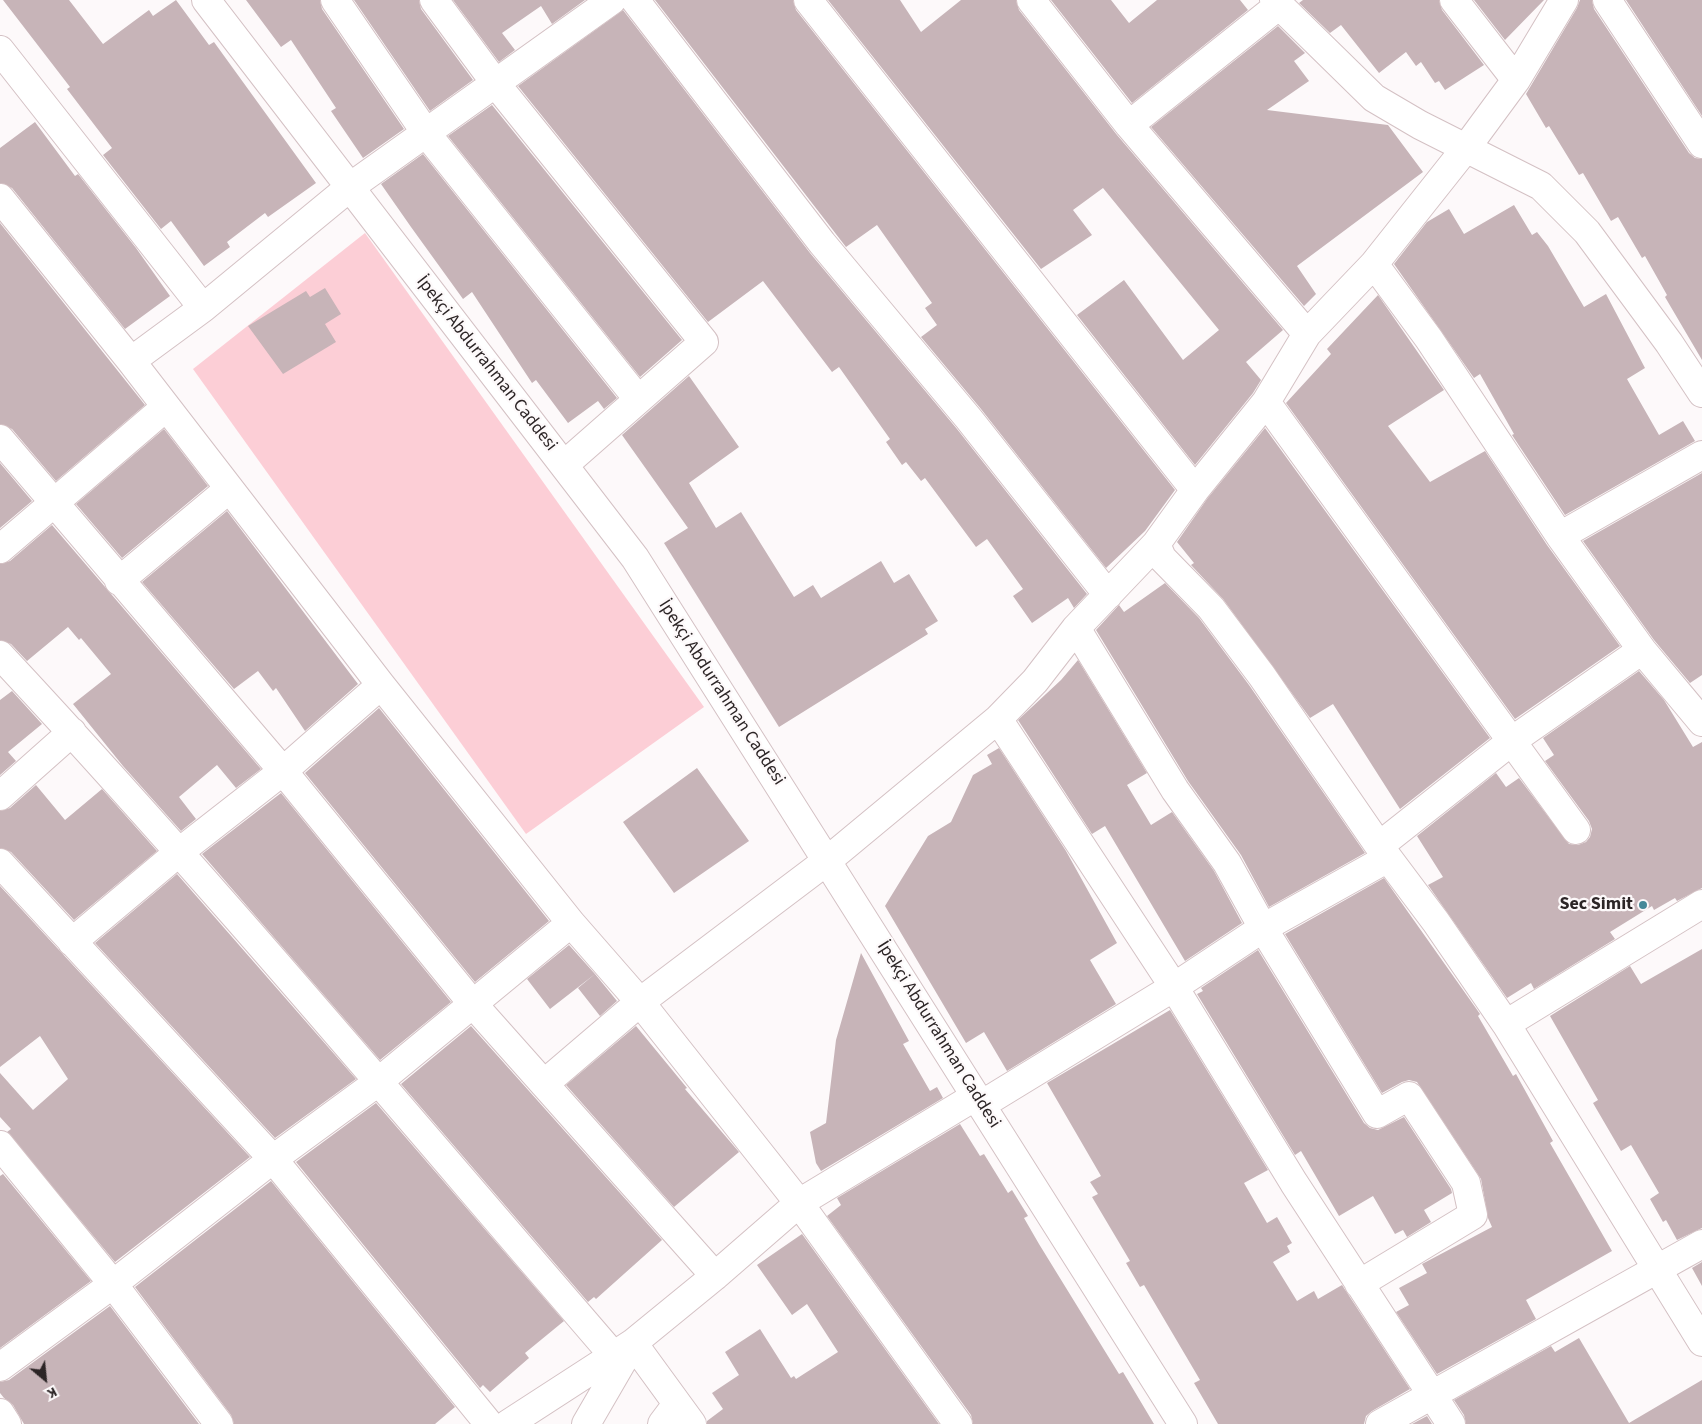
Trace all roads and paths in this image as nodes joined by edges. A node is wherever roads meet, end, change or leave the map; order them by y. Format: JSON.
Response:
{"nodes":[{"id":1,"x":206,"y":0,"type":"edge"},
{"id":2,"x":335,"y":0,"type":"edge"},
{"id":3,"x":434,"y":0,"type":"edge"},
{"id":4,"x":612,"y":0,"type":"edge"},
{"id":5,"x":635,"y":0,"type":"edge"},
{"id":6,"x":808,"y":0,"type":"edge"},
{"id":7,"x":1031,"y":0,"type":"edge"},
{"id":8,"x":1454,"y":0,"type":"edge"},
{"id":9,"x":1564,"y":0,"type":"edge"},
{"id":10,"x":1607,"y":0,"type":"edge"},
{"id":11,"x":1276,"y":3,"type":"edge"},
{"id":12,"x":0,"y":50,"type":"edge"},
{"id":13,"x":1516,"y":80,"type":"junction"},
{"id":14,"x":496,"y":84,"type":"junction"},
{"id":15,"x":1129,"y":125,"type":"junction"},
{"id":16,"x":426,"y":133,"type":"junction"},
{"id":17,"x":1702,"y":144,"type":"edge"},
{"id":18,"x":1466,"y":148,"type":"junction"},
{"id":19,"x":350,"y":188,"type":"junction"},
{"id":20,"x":0,"y":198,"type":"edge"},
{"id":21,"x":1374,"y":264,"type":"junction"},
{"id":22,"x":202,"y":308,"type":"junction"},
{"id":23,"x":1307,"y":334,"type":"junction"},
{"id":24,"x":131,"y":361,"type":"junction"},
{"id":25,"x":1702,"y":393,"type":"edge"},
{"id":26,"x":638,"y":399,"type":"junction"},
{"id":27,"x":1266,"y":402,"type":"junction"},
{"id":28,"x":166,"y":407,"type":"junction"},
{"id":29,"x":0,"y":439,"type":"edge"},
{"id":30,"x":1702,"y":456,"type":"edge"},
{"id":31,"x":564,"y":465,"type":"junction"},
{"id":32,"x":229,"y":489,"type":"junction"},
{"id":33,"x":1195,"y":490,"type":"junction"},
{"id":34,"x":54,"y":503,"type":"junction"},
{"id":35,"x":1560,"y":536,"type":"junction"},
{"id":36,"x":1156,"y":544,"type":"junction"},
{"id":37,"x":0,"y":549,"type":"edge"},
{"id":38,"x":119,"y":581,"type":"junction"},
{"id":39,"x":1108,"y":595,"type":"junction"},
{"id":40,"x":1076,"y":628,"type":"junction"},
{"id":41,"x":1642,"y":650,"type":"junction"},
{"id":42,"x":0,"y":655,"type":"edge"},
{"id":43,"x":381,"y":685,"type":"junction"},
{"id":44,"x":998,"y":719,"type":"junction"},
{"id":45,"x":1702,"y":722,"type":"edge"},
{"id":46,"x":72,"y":732,"type":"junction"},
{"id":47,"x":1513,"y":740,"type":"junction"},
{"id":48,"x":283,"y":771,"type":"junction"},
{"id":49,"x":0,"y":796,"type":"edge"},
{"id":50,"x":1576,"y":830,"type":"dead end"},
{"id":51,"x":1384,"y":852,"type":"junction"},
{"id":52,"x":178,"y":853,"type":"junction"},
{"id":53,"x":828,"y":860,"type":"junction"},
{"id":54,"x":0,"y":863,"type":"edge"},
{"id":55,"x":1702,"y":904,"type":"edge"},
{"id":56,"x":571,"y":923,"type":"junction"},
{"id":57,"x":1263,"y":928,"type":"junction"},
{"id":58,"x":72,"y":942,"type":"junction"},
{"id":59,"x":1174,"y":987,"type":"junction"},
{"id":60,"x":640,"y":1002,"type":"junction"},
{"id":61,"x":472,"y":1003,"type":"junction"},
{"id":62,"x":1506,"y":1024,"type":"junction"},
{"id":63,"x":378,"y":1082,"type":"junction"},
{"id":64,"x":544,"y":1084,"type":"junction"},
{"id":65,"x":978,"y":1100,"type":"junction"},
{"id":66,"x":0,"y":1145,"type":"edge"},
{"id":67,"x":273,"y":1159,"type":"junction"},
{"id":68,"x":798,"y":1203,"type":"junction"},
{"id":69,"x":1702,"y":1244,"type":"edge"},
{"id":70,"x":1656,"y":1269,"type":"junction"},
{"id":71,"x":715,"y":1276,"type":"junction"},
{"id":72,"x":113,"y":1284,"type":"junction"},
{"id":73,"x":1359,"y":1284,"type":"junction"},
{"id":74,"x":1702,"y":1342,"type":"edge"},
{"id":75,"x":623,"y":1349,"type":"junction"},
{"id":76,"x":0,"y":1367,"type":"edge"},
{"id":77,"x":1432,"y":1394,"type":"junction"},
{"id":78,"x":0,"y":1413,"type":"edge"},
{"id":79,"x":677,"y":1417,"type":"edge"},
{"id":80,"x":7,"y":1424,"type":"edge"},
{"id":81,"x":219,"y":1424,"type":"edge"},
{"id":82,"x":489,"y":1424,"type":"edge"},
{"id":83,"x":508,"y":1424,"type":"edge"},
{"id":84,"x":586,"y":1424,"type":"edge"},
{"id":85,"x":958,"y":1424,"type":"edge"},
{"id":86,"x":1183,"y":1424,"type":"edge"},
{"id":87,"x":1380,"y":1424,"type":"edge"},
{"id":88,"x":1451,"y":1424,"type":"edge"}],
"edges":[{"from":1,"to":19,"type":"street","name":"İpekçi Abdurrahman Caddesi"},
{"from":2,"to":16,"type":"street"},
{"from":3,"to":14,"type":"street"},
{"from":4,"to":14,"type":"street"},
{"from":5,"to":39,"type":"street"},
{"from":6,"to":33,"type":"street"},
{"from":7,"to":15,"type":"street"},
{"from":8,"to":13,"type":"street"},
{"from":9,"to":13,"type":"street"},
{"from":10,"to":17,"type":"street"},
{"from":11,"to":15,"type":"street"},
{"from":11,"to":18,"type":"street"},
{"from":12,"to":22,"type":"street"},
{"from":13,"to":18,"type":"street"},
{"from":14,"to":16,"type":"street"},
{"from":14,"to":26,"type":"street"},
{"from":15,"to":23,"type":"street"},
{"from":16,"to":19,"type":"street"},
{"from":16,"to":26,"type":"street"},
{"from":18,"to":21,"type":"street"},
{"from":18,"to":25,"type":"street"},
{"from":19,"to":22,"type":"street"},
{"from":19,"to":31,"type":"street","name":"İpekçi Abdurrahman Caddesi"},
{"from":20,"to":24,"type":"street"},
{"from":21,"to":23,"type":"street"},
{"from":21,"to":35,"type":"street"},
{"from":22,"to":24,"type":"street"},
{"from":23,"to":27,"type":"street"},
{"from":24,"to":28,"type":"street"},
{"from":26,"to":31,"type":"street"},
{"from":27,"to":33,"type":"street"},
{"from":27,"to":47,"type":"street"},
{"from":28,"to":32,"type":"street"},
{"from":28,"to":34,"type":"street"},
{"from":29,"to":34,"type":"street"},
{"from":30,"to":35,"type":"street"},
{"from":31,"to":53,"type":"street","name":"İpekçi Abdurrahman Caddesi"},
{"from":32,"to":38,"type":"street"},
{"from":32,"to":43,"type":"street"},
{"from":33,"to":36,"type":"street"},
{"from":34,"to":37,"type":"street"},
{"from":34,"to":38,"type":"street"},
{"from":35,"to":41,"type":"street"},
{"from":36,"to":39,"type":"street"},
{"from":36,"to":51,"type":"street"},
{"from":38,"to":48,"type":"street"},
{"from":39,"to":40,"type":"street"},
{"from":40,"to":44,"type":"street"},
{"from":40,"to":57,"type":"street"},
{"from":41,"to":45,"type":"street"},
{"from":41,"to":47,"type":"street"},
{"from":42,"to":46,"type":"street"},
{"from":43,"to":48,"type":"street"},
{"from":43,"to":56,"type":"street"},
{"from":44,"to":53,"type":"street"},
{"from":44,"to":59,"type":"street"},
{"from":46,"to":49,"type":"street"},
{"from":46,"to":52,"type":"street"},
{"from":47,"to":50,"type":"street"},
{"from":47,"to":51,"type":"street"},
{"from":48,"to":52,"type":"street"},
{"from":48,"to":61,"type":"street"},
{"from":51,"to":57,"type":"street"},
{"from":51,"to":62,"type":"street"},
{"from":52,"to":58,"type":"street"},
{"from":52,"to":63,"type":"street"},
{"from":53,"to":60,"type":"street"},
{"from":53,"to":65,"type":"street","name":"İpekçi Abdurrahman Caddesi"},
{"from":54,"to":58,"type":"street"},
{"from":55,"to":62,"type":"street"},
{"from":56,"to":60,"type":"street"},
{"from":56,"to":61,"type":"street"},
{"from":57,"to":59,"type":"street"},
{"from":57,"to":73,"type":"street"},
{"from":58,"to":67,"type":"street"},
{"from":59,"to":65,"type":"street"},
{"from":59,"to":73,"type":"street"},
{"from":60,"to":64,"type":"street"},
{"from":60,"to":68,"type":"street"},
{"from":61,"to":63,"type":"street"},
{"from":61,"to":64,"type":"street"},
{"from":62,"to":70,"type":"street"},
{"from":63,"to":67,"type":"street"},
{"from":63,"to":75,"type":"street"},
{"from":64,"to":71,"type":"street"},
{"from":65,"to":68,"type":"street"},
{"from":65,"to":86,"type":"street","name":"İpekçi Abdurrahman Caddesi"},
{"from":66,"to":72,"type":"street"},
{"from":67,"to":72,"type":"street"},
{"from":67,"to":82,"type":"street"},
{"from":68,"to":71,"type":"street"},
{"from":68,"to":85,"type":"street"},
{"from":69,"to":70,"type":"street"},
{"from":70,"to":74,"type":"street"},
{"from":70,"to":77,"type":"street"},
{"from":71,"to":75,"type":"street"},
{"from":72,"to":76,"type":"street"},
{"from":72,"to":81,"type":"street"},
{"from":73,"to":77,"type":"street"},
{"from":75,"to":79,"type":"street"},
{"from":75,"to":83,"type":"street"},
{"from":75,"to":84,"type":"street"},
{"from":77,"to":87,"type":"street"},
{"from":77,"to":88,"type":"street"},
{"from":78,"to":80,"type":"street"}]}
